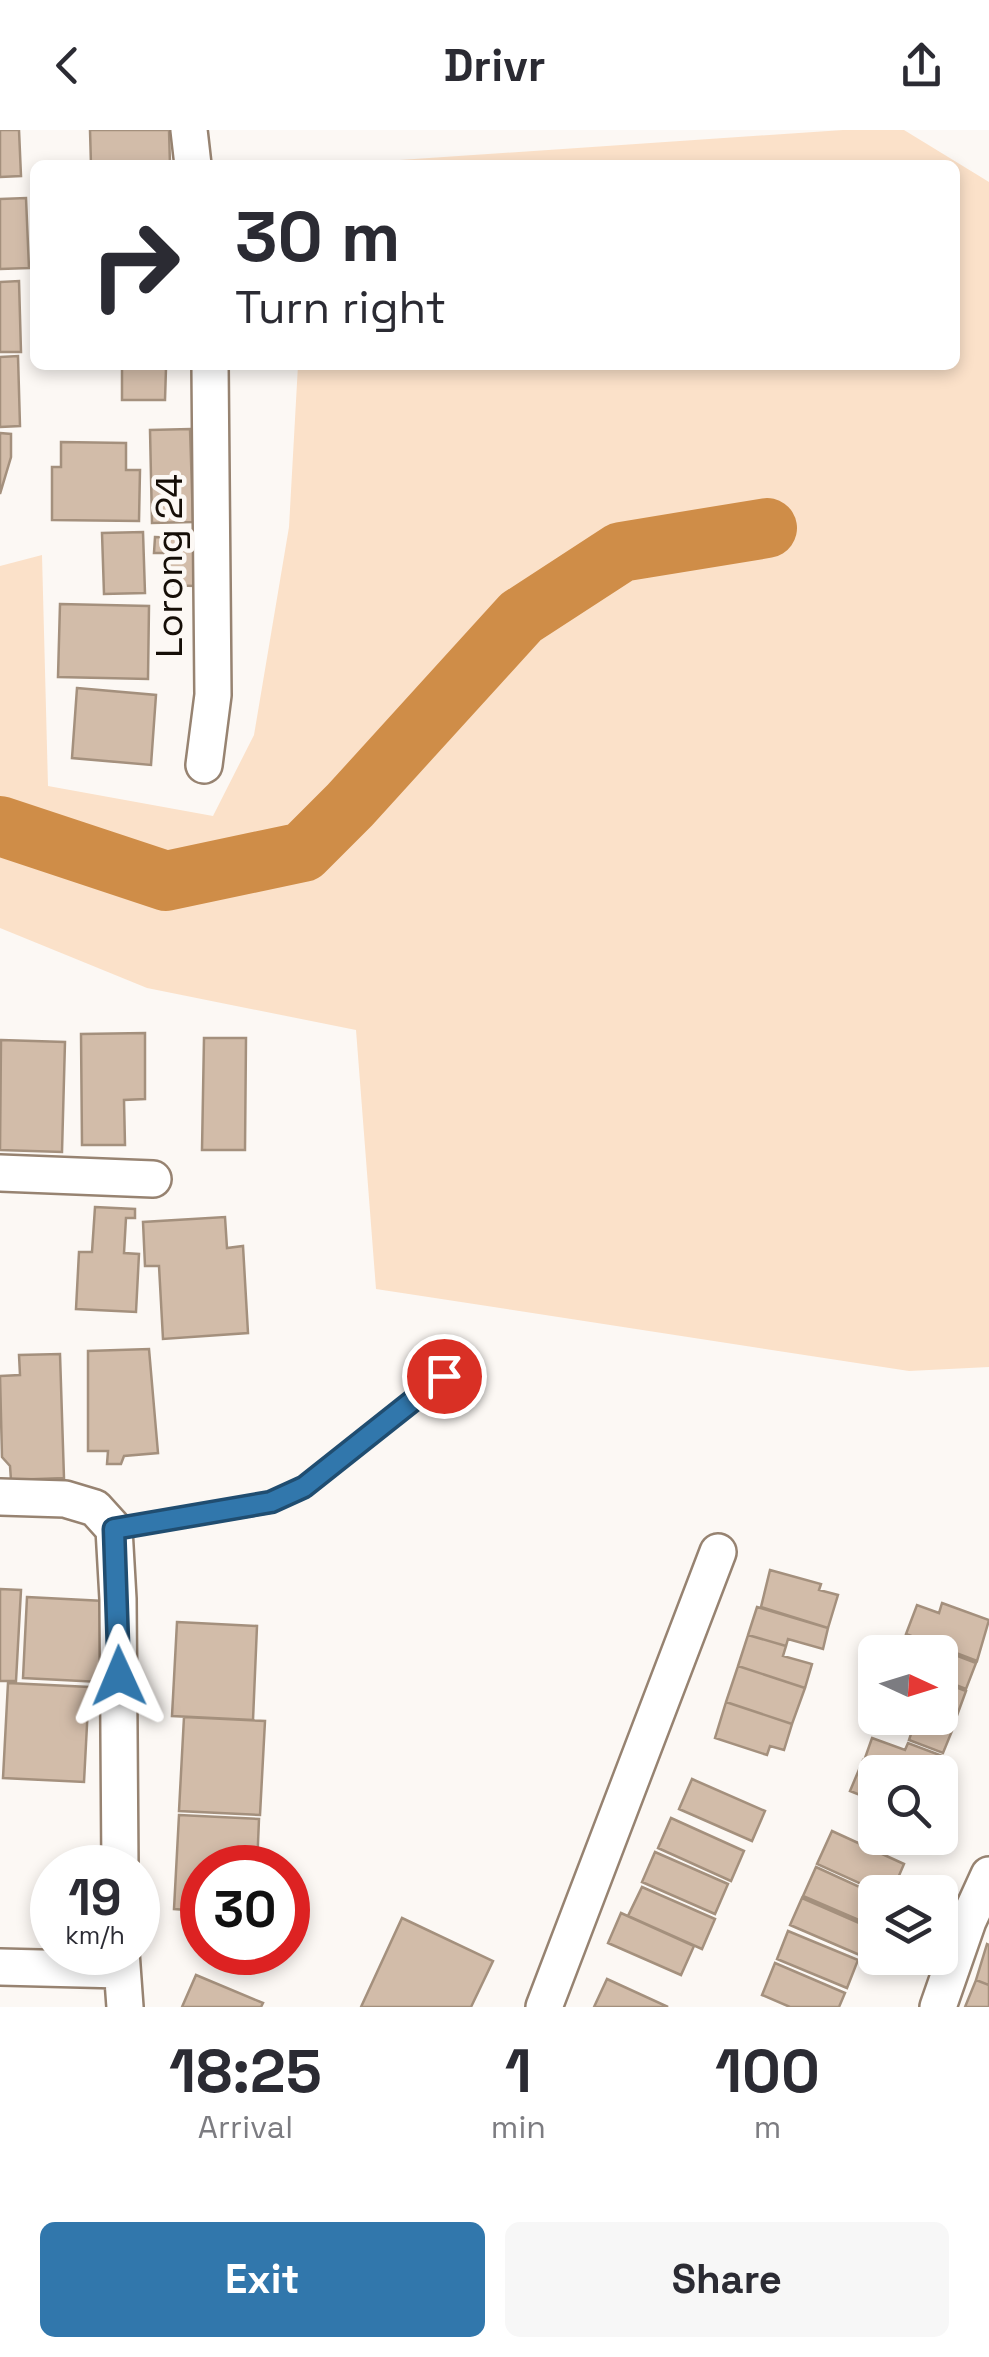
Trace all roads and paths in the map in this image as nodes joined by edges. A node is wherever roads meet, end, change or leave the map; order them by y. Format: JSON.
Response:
{"nodes":[{"id":1,"x":189,"y":130,"type":"edge"},
{"id":2,"x":192,"y":160,"type":"edge"},
{"id":3,"x":210,"y":370,"type":"edge"},
{"id":4,"x":204,"y":765,"type":"dead end"},
{"id":5,"x":0,"y":1174,"type":"edge"},
{"id":6,"x":153,"y":1179,"type":"dead end"},
{"id":7,"x":444,"y":1376,"type":"dead end"},
{"id":8,"x":0,"y":1497,"type":"edge"},
{"id":9,"x":114,"y":1529,"type":"junction"},
{"id":10,"x":718,"y":1552,"type":"dead end"},
{"id":11,"x":120,"y":1845,"type":"edge"},
{"id":12,"x":989,"y":1874,"type":"edge"},
{"id":13,"x":30,"y":1966,"type":"edge"},
{"id":14,"x":0,"y":1967,"type":"edge"},
{"id":15,"x":122,"y":1975,"type":"edge"},
{"id":16,"x":125,"y":2007,"type":"edge"},
{"id":17,"x":544,"y":2007,"type":"edge"},
{"id":18,"x":938,"y":2007,"type":"edge"}],
"edges":[{"from":1,"to":2,"type":"street"},
{"from":3,"to":4,"type":"street","name":"Lorong 24"},
{"from":5,"to":6,"type":"street"},
{"from":7,"to":9,"type":"lane"},
{"from":8,"to":9,"type":"street"},
{"from":9,"to":11,"type":"street"},
{"from":10,"to":17,"type":"street"},
{"from":12,"to":18,"type":"street"},
{"from":13,"to":14,"type":"street"},
{"from":15,"to":16,"type":"street"}]}
